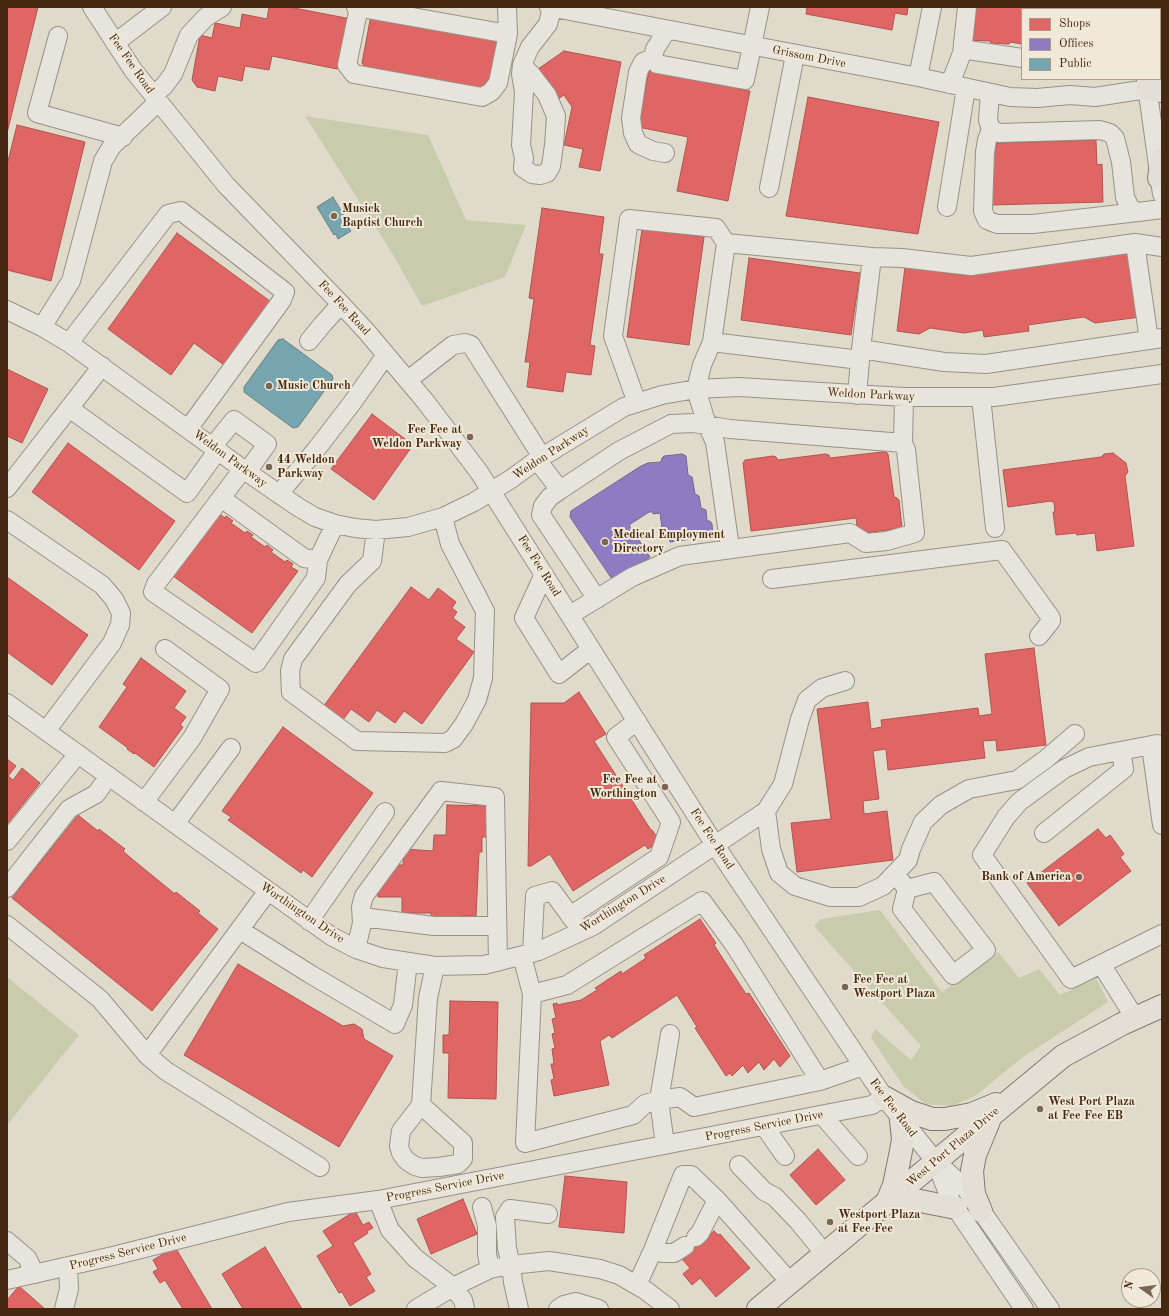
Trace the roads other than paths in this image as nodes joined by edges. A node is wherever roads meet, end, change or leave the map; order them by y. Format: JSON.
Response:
{"nodes":[{"id":1,"x":92,"y":7,"type":"edge"},
{"id":2,"x":162,"y":7,"type":"edge"},
{"id":3,"x":222,"y":7,"type":"edge"},
{"id":4,"x":358,"y":7,"type":"edge"},
{"id":5,"x":507,"y":7,"type":"edge"},
{"id":6,"x":551,"y":7,"type":"edge"},
{"id":7,"x":760,"y":7,"type":"edge"},
{"id":8,"x":932,"y":7,"type":"edge"},
{"id":9,"x":967,"y":7,"type":"edge"},
{"id":10,"x":667,"y":30,"type":"junction"},
{"id":11,"x":508,"y":34,"type":"junction"},
{"id":12,"x":58,"y":36,"type":"dead end"},
{"id":13,"x":115,"y":43,"type":"junction"},
{"id":14,"x":752,"y":46,"type":"junction"},
{"id":15,"x":963,"y":47,"type":"junction"},
{"id":16,"x":795,"y":55,"type":"junction"},
{"id":17,"x":1021,"y":58,"type":"edge"},
{"id":18,"x":655,"y":61,"type":"junction"},
{"id":19,"x":522,"y":65,"type":"junction"},
{"id":20,"x":918,"y":77,"type":"junction"},
{"id":21,"x":1152,"y":83,"type":"edge"},
{"id":22,"x":958,"y":86,"type":"junction"},
{"id":23,"x":990,"y":93,"type":"junction"},
{"id":24,"x":156,"y":99,"type":"junction"},
{"id":25,"x":991,"y":129,"type":"junction"},
{"id":26,"x":123,"y":137,"type":"junction"},
{"id":27,"x":665,"y":153,"type":"dead end"},
{"id":28,"x":1161,"y":177,"type":"edge"},
{"id":29,"x":769,"y":188,"type":"dead end"},
{"id":30,"x":947,"y":207,"type":"dead end"},
{"id":31,"x":1162,"y":209,"type":"edge"},
{"id":32,"x":1138,"y":212,"type":"junction"},
{"id":33,"x":726,"y":243,"type":"junction"},
{"id":34,"x":1134,"y":243,"type":"junction"},
{"id":35,"x":1162,"y":247,"type":"edge"},
{"id":36,"x":872,"y":257,"type":"junction"},
{"id":37,"x":342,"y":304,"type":"junction"},
{"id":38,"x":7,"y":310,"type":"edge"},
{"id":39,"x":42,"y":327,"type":"junction"},
{"id":40,"x":1156,"y":339,"type":"edge"},
{"id":41,"x":309,"y":341,"type":"dead end"},
{"id":42,"x":712,"y":342,"type":"junction"},
{"id":43,"x":69,"y":343,"type":"junction"},
{"id":44,"x":861,"y":354,"type":"junction"},
{"id":45,"x":386,"y":355,"type":"junction"},
{"id":46,"x":102,"y":366,"type":"junction"},
{"id":47,"x":1162,"y":374,"type":"edge"},
{"id":48,"x":408,"y":380,"type":"junction"},
{"id":49,"x":696,"y":389,"type":"junction"},
{"id":50,"x":857,"y":395,"type":"junction"},
{"id":51,"x":904,"y":397,"type":"junction"},
{"id":52,"x":980,"y":397,"type":"junction"},
{"id":53,"x":637,"y":403,"type":"junction"},
{"id":54,"x":69,"y":408,"type":"junction"},
{"id":55,"x":707,"y":425,"type":"junction"},
{"id":56,"x":188,"y":429,"type":"junction"},
{"id":57,"x":903,"y":443,"type":"junction"},
{"id":58,"x":216,"y":448,"type":"junction"},
{"id":59,"x":540,"y":459,"type":"junction"},
{"id":60,"x":245,"y":470,"type":"junction"},
{"id":61,"x":7,"y":488,"type":"edge"},
{"id":62,"x":560,"y":490,"type":"junction"},
{"id":63,"x":492,"y":491,"type":"junction"},
{"id":64,"x":280,"y":495,"type":"junction"},
{"id":65,"x":221,"y":498,"type":"junction"},
{"id":66,"x":444,"y":517,"type":"junction"},
{"id":67,"x":7,"y":520,"type":"edge"},
{"id":68,"x":335,"y":524,"type":"junction"},
{"id":69,"x":995,"y":528,"type":"dead end"},
{"id":70,"x":376,"y":530,"type":"junction"},
{"id":71,"x":730,"y":548,"type":"junction"},
{"id":72,"x":318,"y":560,"type":"junction"},
{"id":73,"x":544,"y":574,"type":"junction"},
{"id":74,"x":772,"y":579,"type":"dead end"},
{"id":75,"x":597,"y":599,"type":"junction"},
{"id":76,"x":570,"y":616,"type":"junction"},
{"id":77,"x":1039,"y":636,"type":"dead end"},
{"id":78,"x":165,"y":649,"type":"dead end"},
{"id":79,"x":592,"y":649,"type":"junction"},
{"id":80,"x":845,"y":681,"type":"dead end"},
{"id":81,"x":7,"y":703,"type":"edge"},
{"id":82,"x":637,"y":721,"type":"junction"},
{"id":83,"x":46,"y":731,"type":"junction"},
{"id":84,"x":1074,"y":734,"type":"dead end"},
{"id":85,"x":1156,"y":745,"type":"edge"},
{"id":86,"x":231,"y":748,"type":"dead end"},
{"id":87,"x":1121,"y":751,"type":"junction"},
{"id":88,"x":78,"y":754,"type":"junction"},
{"id":89,"x":109,"y":776,"type":"junction"},
{"id":90,"x":685,"y":797,"type":"junction"},
{"id":91,"x":144,"y":802,"type":"junction"},
{"id":92,"x":766,"y":811,"type":"junction"},
{"id":93,"x":385,"y":812,"type":"dead end"},
{"id":94,"x":664,"y":812,"type":"junction"},
{"id":95,"x":175,"y":824,"type":"junction"},
{"id":96,"x":1162,"y":825,"type":"edge"},
{"id":97,"x":1044,"y":833,"type":"dead end"},
{"id":98,"x":7,"y":841,"type":"edge"},
{"id":99,"x":715,"y":845,"type":"junction"},
{"id":100,"x":895,"y":874,"type":"junction"},
{"id":101,"x":7,"y":888,"type":"edge"},
{"id":102,"x":907,"y":889,"type":"junction"},
{"id":103,"x":268,"y":891,"type":"junction"},
{"id":104,"x":570,"y":916,"type":"junction"},
{"id":105,"x":362,"y":917,"type":"junction"},
{"id":106,"x":310,"y":921,"type":"junction"},
{"id":107,"x":7,"y":925,"type":"edge"},
{"id":108,"x":497,"y":926,"type":"junction"},
{"id":109,"x":240,"y":930,"type":"junction"},
{"id":110,"x":581,"y":931,"type":"junction"},
{"id":111,"x":1162,"y":934,"type":"edge"},
{"id":112,"x":356,"y":949,"type":"junction"},
{"id":113,"x":527,"y":954,"type":"junction"},
{"id":114,"x":408,"y":962,"type":"junction"},
{"id":115,"x":498,"y":962,"type":"junction"},
{"id":116,"x":1101,"y":964,"type":"junction"},
{"id":117,"x":435,"y":966,"type":"junction"},
{"id":118,"x":532,"y":994,"type":"junction"},
{"id":119,"x":1162,"y":1006,"type":"edge"},
{"id":120,"x":1136,"y":1018,"type":"junction"},
{"id":121,"x":670,"y":1034,"type":"dead end"},
{"id":122,"x":147,"y":1055,"type":"junction"},
{"id":123,"x":863,"y":1066,"type":"junction"},
{"id":124,"x":820,"y":1081,"type":"junction"},
{"id":125,"x":884,"y":1097,"type":"junction"},
{"id":126,"x":1013,"y":1097,"type":"junction"},
{"id":127,"x":659,"y":1100,"type":"junction"},
{"id":128,"x":421,"y":1105,"type":"dead end"},
{"id":129,"x":822,"y":1115,"type":"junction"},
{"id":130,"x":992,"y":1115,"type":"junction"},
{"id":131,"x":901,"y":1120,"type":"junction"},
{"id":132,"x":764,"y":1126,"type":"junction"},
{"id":133,"x":665,"y":1144,"type":"junction"},
{"id":134,"x":785,"y":1156,"type":"dead end"},
{"id":135,"x":858,"y":1156,"type":"dead end"},
{"id":136,"x":936,"y":1162,"type":"junction"},
{"id":137,"x":739,"y":1165,"type":"dead end"},
{"id":138,"x":320,"y":1166,"type":"dead end"},
{"id":139,"x":378,"y":1200,"type":"junction"},
{"id":140,"x":717,"y":1200,"type":"junction"},
{"id":141,"x":889,"y":1201,"type":"junction"},
{"id":142,"x":482,"y":1207,"type":"dead end"},
{"id":143,"x":956,"y":1208,"type":"junction"},
{"id":144,"x":981,"y":1211,"type":"junction"},
{"id":145,"x":548,"y":1214,"type":"dead end"},
{"id":146,"x":7,"y":1241,"type":"edge"},
{"id":147,"x":653,"y":1250,"type":"junction"},
{"id":148,"x":825,"y":1254,"type":"junction"},
{"id":149,"x":511,"y":1265,"type":"junction"},
{"id":150,"x":68,"y":1266,"type":"junction"},
{"id":151,"x":490,"y":1269,"type":"junction"},
{"id":152,"x":36,"y":1274,"type":"junction"},
{"id":153,"x":7,"y":1280,"type":"edge"},
{"id":154,"x":790,"y":1282,"type":"junction"},
{"id":155,"x":637,"y":1285,"type":"junction"},
{"id":156,"x":453,"y":1287,"type":"junction"},
{"id":157,"x":64,"y":1309,"type":"edge"},
{"id":158,"x":416,"y":1309,"type":"edge"},
{"id":159,"x":465,"y":1309,"type":"edge"},
{"id":160,"x":519,"y":1309,"type":"edge"},
{"id":161,"x":558,"y":1309,"type":"edge"},
{"id":162,"x":599,"y":1309,"type":"edge"},
{"id":163,"x":670,"y":1309,"type":"edge"},
{"id":164,"x":758,"y":1309,"type":"edge"},
{"id":165,"x":1024,"y":1309,"type":"edge"},
{"id":166,"x":1050,"y":1309,"type":"edge"}],
"edges":[{"from":1,"to":13,"type":"street","name":"Fee Fee Road"},
{"from":2,"to":13,"type":"street"},
{"from":3,"to":24,"type":"street"},
{"from":4,"to":11,"type":"street"},
{"from":4,"to":11,"type":"street"},
{"from":5,"to":11,"type":"street"},
{"from":6,"to":10,"type":"street","name":"Grissom Drive"},
{"from":6,"to":19,"type":"street"},
{"from":7,"to":14,"type":"street"},
{"from":8,"to":20,"type":"street"},
{"from":9,"to":15,"type":"street"},
{"from":10,"to":14,"type":"street","name":"Grissom Drive"},
{"from":10,"to":18,"type":"street"},
{"from":12,"to":26,"type":"street"},
{"from":13,"to":24,"type":"street","name":"Fee Fee Road"},
{"from":14,"to":16,"type":"street","name":"Grissom Drive"},
{"from":14,"to":18,"type":"street"},
{"from":15,"to":17,"type":"street"},
{"from":15,"to":22,"type":"street"},
{"from":16,"to":20,"type":"street","name":"Grissom Drive"},
{"from":16,"to":29,"type":"street"},
{"from":18,"to":27,"type":"street"},
{"from":19,"to":19,"type":"street"},
{"from":20,"to":22,"type":"street","name":"Grissom Drive"},
{"from":21,"to":23,"type":"street","name":"Grissom Drive"},
{"from":21,"to":28,"type":"street"},
{"from":22,"to":23,"type":"street","name":"Grissom Drive"},
{"from":22,"to":30,"type":"street"},
{"from":23,"to":25,"type":"street"},
{"from":24,"to":26,"type":"street"},
{"from":24,"to":37,"type":"street","name":"Fee Fee Road"},
{"from":25,"to":32,"type":"street"},
{"from":25,"to":32,"type":"street"},
{"from":26,"to":39,"type":"street"},
{"from":31,"to":32,"type":"street"},
{"from":33,"to":36,"type":"street"},
{"from":33,"to":42,"type":"street"},
{"from":33,"to":53,"type":"street"},
{"from":34,"to":35,"type":"street"},
{"from":34,"to":36,"type":"street"},
{"from":34,"to":40,"type":"street"},
{"from":36,"to":44,"type":"street"},
{"from":37,"to":41,"type":"street"},
{"from":37,"to":45,"type":"street","name":"Fee Fee Road"},
{"from":38,"to":39,"type":"street","name":"Weldon Parkway"},
{"from":39,"to":43,"type":"street","name":"Weldon Parkway"},
{"from":40,"to":44,"type":"street"},
{"from":42,"to":44,"type":"street"},
{"from":42,"to":49,"type":"street"},
{"from":43,"to":46,"type":"street","name":"Weldon Parkway"},
{"from":43,"to":56,"type":"street"},
{"from":44,"to":50,"type":"street"},
{"from":45,"to":48,"type":"street","name":"Fee Fee Road"},
{"from":45,"to":64,"type":"street"},
{"from":46,"to":54,"type":"street"},
{"from":46,"to":56,"type":"street","name":"Weldon Parkway"},
{"from":47,"to":52,"type":"street","name":"Weldon Parkway"},
{"from":48,"to":59,"type":"street"},
{"from":48,"to":63,"type":"street","name":"Fee Fee Road"},
{"from":49,"to":50,"type":"street","name":"Weldon Parkway"},
{"from":49,"to":53,"type":"street","name":"Weldon Parkway"},
{"from":49,"to":55,"type":"street"},
{"from":50,"to":51,"type":"street","name":"Weldon Parkway"},
{"from":51,"to":52,"type":"street","name":"Weldon Parkway"},
{"from":51,"to":57,"type":"street"},
{"from":52,"to":69,"type":"street"},
{"from":53,"to":59,"type":"street","name":"Weldon Parkway"},
{"from":54,"to":58,"type":"street"},
{"from":54,"to":61,"type":"street"},
{"from":55,"to":57,"type":"street"},
{"from":55,"to":62,"type":"street"},
{"from":55,"to":71,"type":"street"},
{"from":56,"to":58,"type":"street","name":"Weldon Parkway"},
{"from":57,"to":71,"type":"street"},
{"from":58,"to":60,"type":"street","name":"Weldon Parkway"},
{"from":58,"to":60,"type":"street"},
{"from":59,"to":62,"type":"street"},
{"from":59,"to":63,"type":"street","name":"Weldon Parkway"},
{"from":60,"to":64,"type":"street","name":"Weldon Parkway"},
{"from":60,"to":65,"type":"street"},
{"from":62,"to":75,"type":"street"},
{"from":63,"to":66,"type":"street","name":"Weldon Parkway"},
{"from":63,"to":73,"type":"street","name":"Fee Fee Road"},
{"from":64,"to":68,"type":"street","name":"Weldon Parkway"},
{"from":65,"to":72,"type":"street"},
{"from":65,"to":72,"type":"street"},
{"from":66,"to":70,"type":"street","name":"Weldon Parkway"},
{"from":66,"to":70,"type":"street"},
{"from":67,"to":83,"type":"street"},
{"from":68,"to":70,"type":"street","name":"Weldon Parkway"},
{"from":68,"to":72,"type":"street"},
{"from":71,"to":75,"type":"street"},
{"from":73,"to":76,"type":"street","name":"Fee Fee Road"},
{"from":73,"to":79,"type":"street"},
{"from":74,"to":77,"type":"street"},
{"from":75,"to":76,"type":"street"},
{"from":76,"to":79,"type":"street","name":"Fee Fee Road"},
{"from":78,"to":91,"type":"street"},
{"from":79,"to":82,"type":"street","name":"Fee Fee Road"},
{"from":80,"to":92,"type":"street"},
{"from":81,"to":83,"type":"street","name":"Worthington Drive"},
{"from":82,"to":90,"type":"street","name":"Fee Fee Road"},
{"from":82,"to":94,"type":"street"},
{"from":83,"to":88,"type":"street","name":"Worthington Drive"},
{"from":84,"to":100,"type":"street"},
{"from":85,"to":87,"type":"street"},
{"from":85,"to":96,"type":"street"},
{"from":86,"to":95,"type":"street"},
{"from":87,"to":97,"type":"street"},
{"from":87,"to":116,"type":"street"},
{"from":88,"to":89,"type":"street","name":"Worthington Drive"},
{"from":88,"to":98,"type":"street"},
{"from":89,"to":91,"type":"street","name":"Worthington Drive"},
{"from":89,"to":101,"type":"street"},
{"from":90,"to":94,"type":"street"},
{"from":90,"to":99,"type":"street","name":"Fee Fee Road"},
{"from":91,"to":95,"type":"street","name":"Worthington Drive"},
{"from":92,"to":99,"type":"street","name":"Worthington Drive"},
{"from":92,"to":100,"type":"street"},
{"from":93,"to":106,"type":"street"},
{"from":94,"to":104,"type":"street"},
{"from":95,"to":103,"type":"street","name":"Worthington Drive"},
{"from":99,"to":110,"type":"street","name":"Worthington Drive"},
{"from":99,"to":123,"type":"street","name":"Fee Fee Road"},
{"from":100,"to":102,"type":"street"},
{"from":102,"to":102,"type":"street"},
{"from":103,"to":106,"type":"street","name":"Worthington Drive"},
{"from":103,"to":109,"type":"street"},
{"from":104,"to":110,"type":"street"},
{"from":104,"to":113,"type":"street"},
{"from":105,"to":108,"type":"street"},
{"from":105,"to":108,"type":"street"},
{"from":105,"to":112,"type":"street"},
{"from":106,"to":112,"type":"street","name":"Worthington Drive"},
{"from":107,"to":122,"type":"street"},
{"from":108,"to":115,"type":"street"},
{"from":109,"to":114,"type":"street"},
{"from":109,"to":122,"type":"street"},
{"from":110,"to":113,"type":"street","name":"Worthington Drive"},
{"from":111,"to":116,"type":"street"},
{"from":112,"to":114,"type":"street","name":"Worthington Drive"},
{"from":113,"to":115,"type":"street","name":"Worthington Drive"},
{"from":113,"to":118,"type":"street"},
{"from":114,"to":117,"type":"street","name":"Worthington Drive"},
{"from":115,"to":117,"type":"street","name":"Worthington Drive"},
{"from":116,"to":120,"type":"street"},
{"from":117,"to":128,"type":"street"},
{"from":118,"to":124,"type":"street"},
{"from":118,"to":127,"type":"street"},
{"from":119,"to":120,"type":"main road","name":"West Port Plaza Drive"},
{"from":120,"to":126,"type":"main road","name":"West Port Plaza Drive"},
{"from":121,"to":127,"type":"street"},
{"from":122,"to":138,"type":"street"},
{"from":123,"to":124,"type":"street"},
{"from":123,"to":125,"type":"street","name":"Fee Fee Road"},
{"from":124,"to":127,"type":"street"},
{"from":125,"to":126,"type":"main road"},
{"from":125,"to":129,"type":"street","name":"Progress Service Drive"},
{"from":125,"to":131,"type":"street","name":"Fee Fee Road"},
{"from":126,"to":130,"type":"main road","name":"West Port Plaza Drive"},
{"from":127,"to":133,"type":"street"},
{"from":129,"to":132,"type":"street","name":"Progress Service Drive"},
{"from":129,"to":135,"type":"street"},
{"from":130,"to":136,"type":"main road","name":"West Port Plaza Drive"},
{"from":130,"to":144,"type":"main road"},
{"from":131,"to":136,"type":"street","name":"Fee Fee Road"},
{"from":131,"to":141,"type":"main road"},
{"from":132,"to":133,"type":"street","name":"Progress Service Drive"},
{"from":132,"to":134,"type":"street"},
{"from":133,"to":139,"type":"street","name":"Progress Service Drive"},
{"from":136,"to":141,"type":"main road","name":"West Port Plaza Drive"},
{"from":136,"to":143,"type":"street"},
{"from":136,"to":144,"type":"street"},
{"from":137,"to":148,"type":"street"},
{"from":139,"to":150,"type":"street","name":"Progress Service Drive"},
{"from":139,"to":156,"type":"street"},
{"from":140,"to":147,"type":"street"},
{"from":140,"to":147,"type":"street"},
{"from":140,"to":154,"type":"street"},
{"from":141,"to":143,"type":"main road"},
{"from":141,"to":148,"type":"main road","name":"West Port Plaza Drive"},
{"from":142,"to":151,"type":"street"},
{"from":143,"to":165,"type":"street"},
{"from":144,"to":166,"type":"street"},
{"from":145,"to":149,"type":"street"},
{"from":146,"to":152,"type":"street"},
{"from":147,"to":155,"type":"street"},
{"from":148,"to":154,"type":"main road","name":"West Port Plaza Drive"},
{"from":149,"to":151,"type":"street"},
{"from":149,"to":155,"type":"street"},
{"from":149,"to":160,"type":"street"},
{"from":150,"to":152,"type":"street","name":"Progress Service Drive"},
{"from":150,"to":157,"type":"street"},
{"from":151,"to":156,"type":"street"},
{"from":152,"to":153,"type":"street","name":"Progress Service Drive"},
{"from":154,"to":164,"type":"main road","name":"West Port Plaza Drive"},
{"from":155,"to":163,"type":"street"},
{"from":156,"to":158,"type":"street"},
{"from":156,"to":159,"type":"street"},
{"from":161,"to":162,"type":"street"}]}
